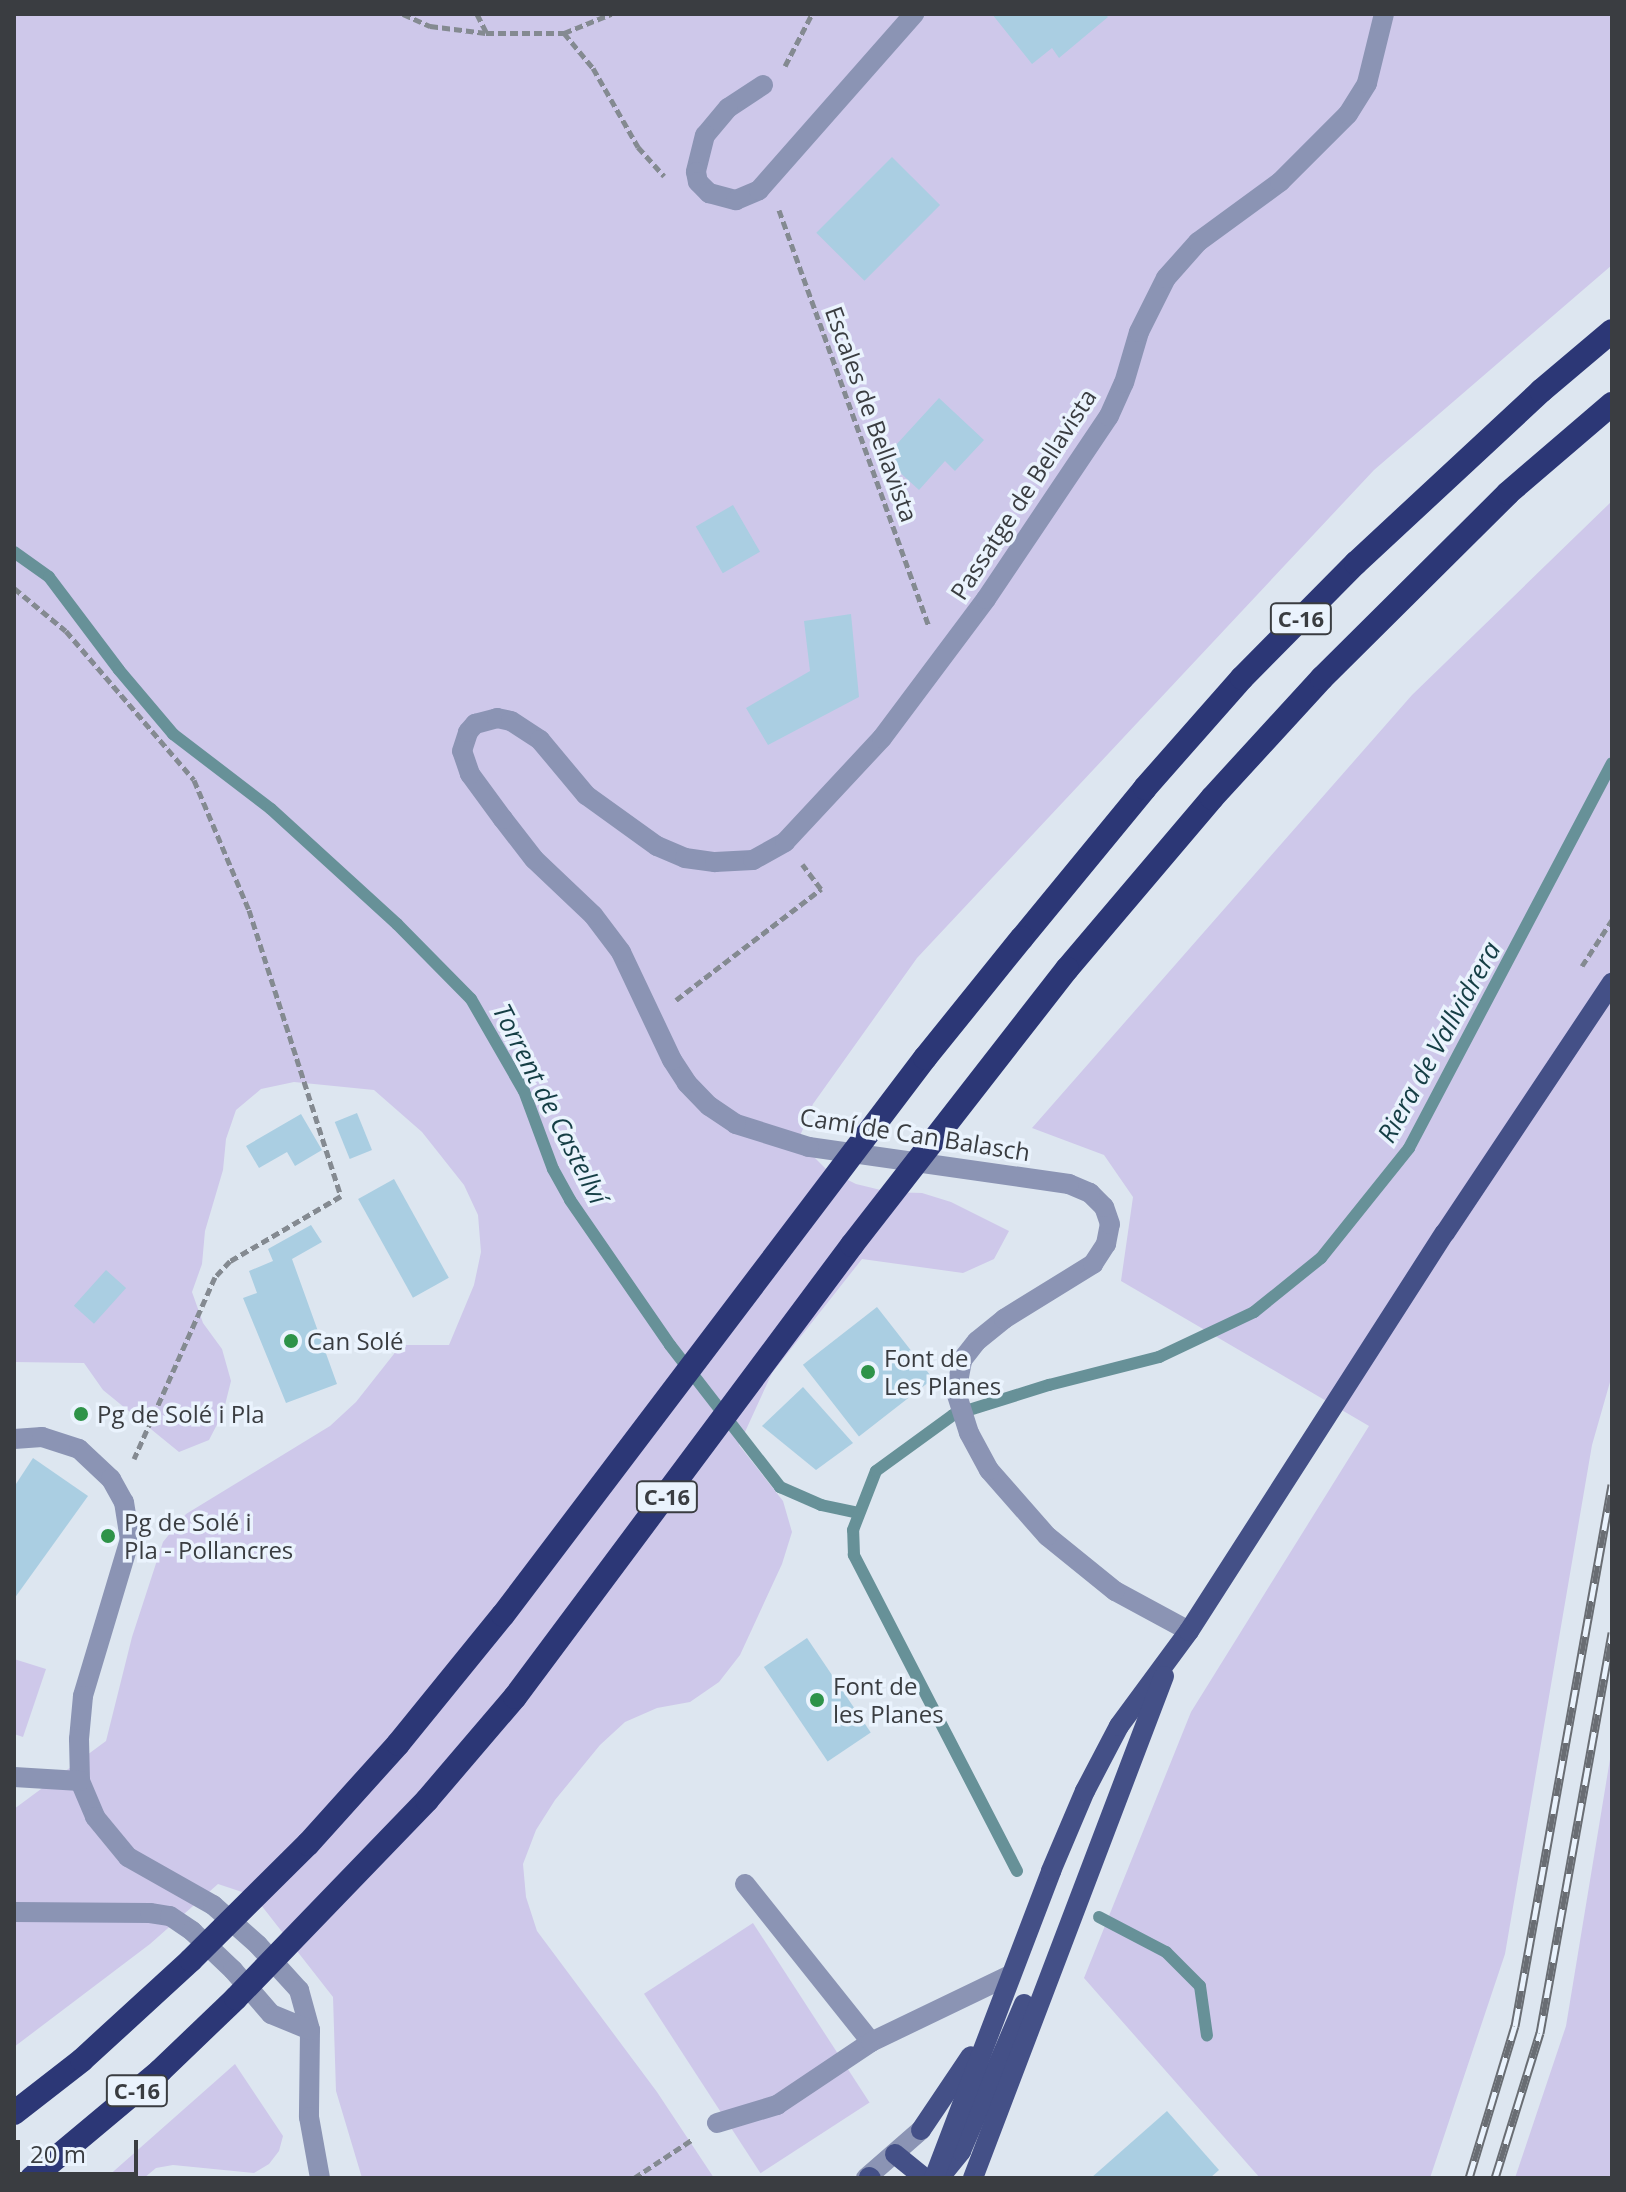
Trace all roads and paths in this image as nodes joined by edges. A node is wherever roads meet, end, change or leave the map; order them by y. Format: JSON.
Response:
{"nodes":[{"id":1,"x":403,"y":14,"type":"edge"},
{"id":2,"x":477,"y":14,"type":"edge"},
{"id":3,"x":611,"y":14,"type":"edge"},
{"id":4,"x":812,"y":14,"type":"edge"},
{"id":5,"x":914,"y":14,"type":"edge"},
{"id":6,"x":1384,"y":14,"type":"edge"},
{"id":7,"x":486,"y":33,"type":"junction"},
{"id":8,"x":564,"y":33,"type":"junction"},
{"id":9,"x":763,"y":85,"type":"joint"},
{"id":10,"x":767,"y":179,"type":"junction"},
{"id":11,"x":698,"y":182,"type":"junction"},
{"id":12,"x":1612,"y":331,"type":"edge"},
{"id":13,"x":1612,"y":404,"type":"edge"},
{"id":14,"x":14,"y":588,"type":"edge"},
{"id":15,"x":942,"y":661,"type":"junction"},
{"id":16,"x":785,"y":842,"type":"junction"},
{"id":17,"x":1612,"y":983,"type":"edge"},
{"id":18,"x":653,"y":1017,"type":"junction"},
{"id":19,"x":14,"y":1439,"type":"edge"},
{"id":20,"x":119,"y":1493,"type":"junction"},
{"id":21,"x":1189,"y":1631,"type":"junction"},
{"id":22,"x":1171,"y":1657,"type":"junction"},
{"id":23,"x":14,"y":1777,"type":"edge"},
{"id":24,"x":80,"y":1781,"type":"junction"},
{"id":25,"x":745,"y":1884,"type":"dead end"},
{"id":26,"x":14,"y":1912,"type":"edge"},
{"id":27,"x":1054,"y":1958,"type":"junction"},
{"id":28,"x":1010,"y":1975,"type":"junction"},
{"id":29,"x":991,"y":2025,"type":"junction"},
{"id":30,"x":310,"y":2030,"type":"junction"},
{"id":31,"x":871,"y":2042,"type":"junction"},
{"id":32,"x":14,"y":2113,"type":"edge"},
{"id":33,"x":717,"y":2123,"type":"joint"},
{"id":34,"x":921,"y":2130,"type":"joint"},
{"id":35,"x":895,"y":2154,"type":"junction"},
{"id":36,"x":32,"y":2178,"type":"edge"},
{"id":37,"x":320,"y":2178,"type":"edge"},
{"id":38,"x":634,"y":2178,"type":"edge"},
{"id":39,"x":868,"y":2178,"type":"edge"},
{"id":40,"x":925,"y":2178,"type":"edge"},
{"id":41,"x":936,"y":2178,"type":"edge"},
{"id":42,"x":973,"y":2178,"type":"edge"}],
"edges":[{"from":1,"to":7,"type":"path"},
{"from":2,"to":7,"type":"path"},
{"from":3,"to":8,"type":"path"},
{"from":4,"to":9,"type":"path"},
{"from":5,"to":10,"type":"street"},
{"from":6,"to":15,"type":"street","name":"Passatge de Bellavista"},
{"from":7,"to":8,"type":"path"},
{"from":8,"to":11,"type":"path"},
{"from":9,"to":11,"type":"street"},
{"from":10,"to":11,"type":"street"},
{"from":10,"to":15,"type":"path","name":"Escales de Bellavista"},
{"from":12,"to":32,"type":"highway","number":"C-16","bridge":true},
{"from":13,"to":36,"type":"highway","number":"C-16","bridge":true},
{"from":14,"to":20,"type":"path"},
{"from":15,"to":16,"type":"street","name":"Camí de Can Balasch"},
{"from":16,"to":18,"type":"path"},
{"from":16,"to":18,"type":"street","name":"Camí de Can Balasch"},
{"from":17,"to":21,"type":"main road"},
{"from":18,"to":21,"type":"street","name":"Camí de Can Balasch"},
{"from":19,"to":20,"type":"street"},
{"from":20,"to":24,"type":"street"},
{"from":21,"to":22,"type":"main road"},
{"from":22,"to":27,"type":"main road"},
{"from":22,"to":28,"type":"main road"},
{"from":23,"to":24,"type":"street"},
{"from":24,"to":30,"type":"street"},
{"from":25,"to":31,"type":"street"},
{"from":26,"to":30,"type":"street"},
{"from":27,"to":41,"type":"main road"},
{"from":27,"to":42,"type":"main road"},
{"from":28,"to":29,"type":"main road"},
{"from":28,"to":31,"type":"street"},
{"from":29,"to":34,"type":"main road"},
{"from":29,"to":41,"type":"main road"},
{"from":30,"to":37,"type":"street"},
{"from":31,"to":33,"type":"street"},
{"from":33,"to":38,"type":"path"},
{"from":34,"to":35,"type":"street"},
{"from":35,"to":39,"type":"street"},
{"from":35,"to":40,"type":"main road"}]}
